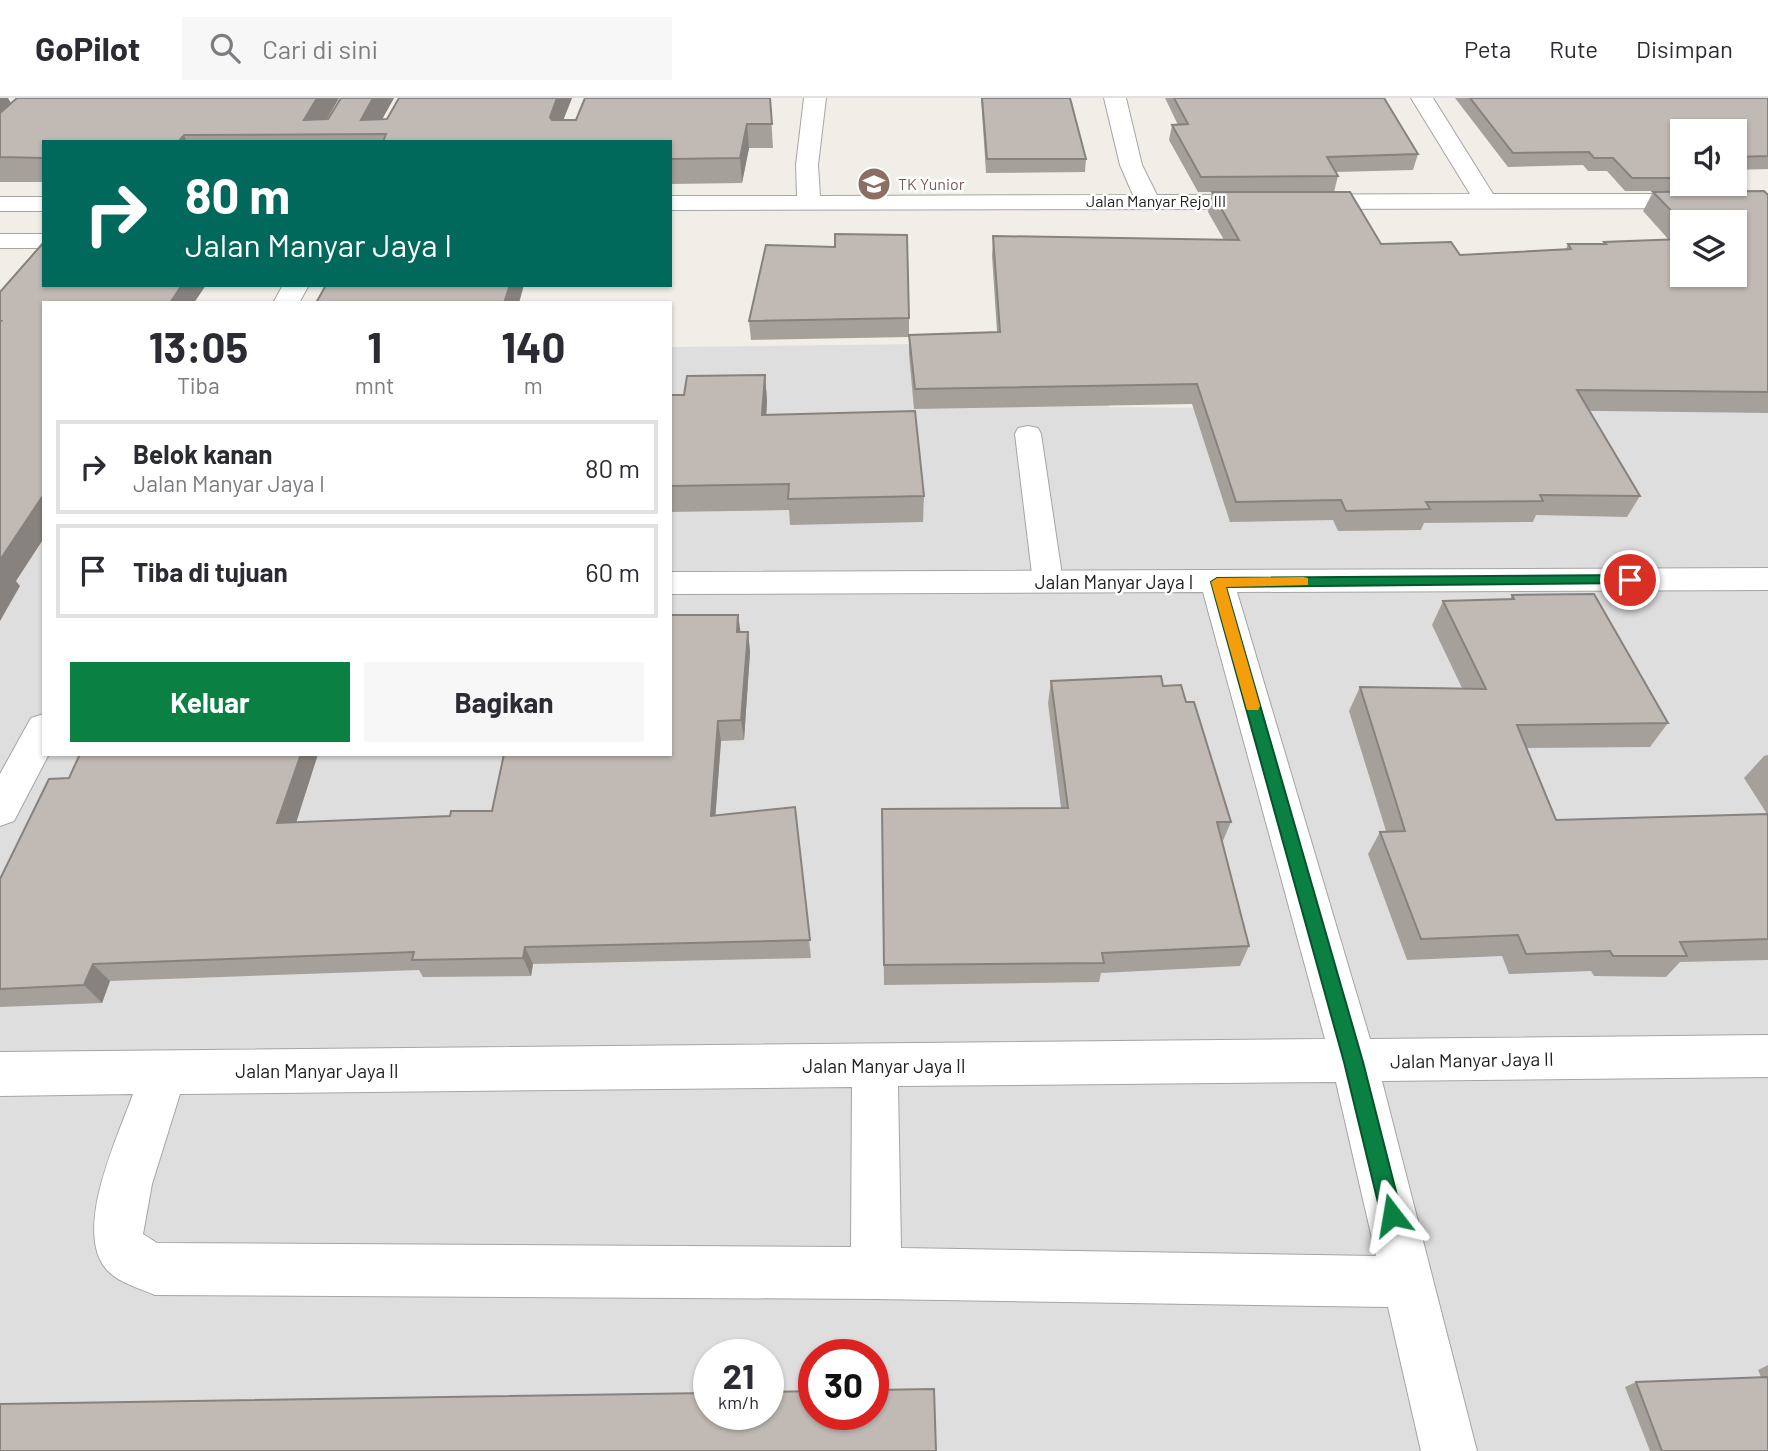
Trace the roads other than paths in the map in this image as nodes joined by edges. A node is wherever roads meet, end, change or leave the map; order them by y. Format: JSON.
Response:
{"nodes":[{"id":1,"x":815,"y":98,"type":"edge"},
{"id":2,"x":1115,"y":98,"type":"edge"},
{"id":3,"x":1422,"y":98,"type":"edge"},
{"id":4,"x":1148,"y":201,"type":"junction"},
{"id":5,"x":1768,"y":201,"type":"edge"},
{"id":6,"x":1486,"y":202,"type":"junction"},
{"id":7,"x":672,"y":203,"type":"edge"},
{"id":8,"x":809,"y":203,"type":"junction"},
{"id":9,"x":0,"y":204,"type":"edge"},
{"id":10,"x":42,"y":204,"type":"edge"},
{"id":11,"x":42,"y":241,"type":"edge"},
{"id":12,"x":4,"y":245,"type":"edge"},
{"id":13,"x":1028,"y":434,"type":"dead end"},
{"id":14,"x":1768,"y":579,"type":"edge"},
{"id":15,"x":1048,"y":582,"type":"junction"},
{"id":16,"x":1217,"y":582,"type":"junction"},
{"id":17,"x":672,"y":583,"type":"edge"},
{"id":18,"x":42,"y":732,"type":"edge"},
{"id":19,"x":0,"y":810,"type":"edge"},
{"id":20,"x":1768,"y":1056,"type":"edge"},
{"id":21,"x":1354,"y":1062,"type":"junction"},
{"id":22,"x":875,"y":1066,"type":"junction"},
{"id":23,"x":164,"y":1072,"type":"junction"},
{"id":24,"x":0,"y":1074,"type":"edge"},
{"id":25,"x":876,"y":1273,"type":"junction"},
{"id":26,"x":1409,"y":1282,"type":"junction"},
{"id":27,"x":1449,"y":1451,"type":"edge"}],
"edges":[{"from":1,"to":8,"type":"street"},
{"from":2,"to":4,"type":"street"},
{"from":3,"to":6,"type":"street"},
{"from":4,"to":6,"type":"street","name":"Jalan Manyar Rejo III"},
{"from":4,"to":8,"type":"street","name":"Jalan Manyar Rejo III"},
{"from":5,"to":6,"type":"street","name":"Jalan Manyar Rejo III"},
{"from":7,"to":8,"type":"street","name":"Jalan Manyar Rejo III"},
{"from":9,"to":10,"type":"street"},
{"from":11,"to":12,"type":"lane"},
{"from":13,"to":15,"type":"lane"},
{"from":14,"to":16,"type":"street","name":"Jalan Manyar Jaya I"},
{"from":15,"to":16,"type":"street","name":"Jalan Manyar Jaya I"},
{"from":15,"to":17,"type":"street","name":"Jalan Manyar Jaya I"},
{"from":16,"to":21,"type":"street"},
{"from":18,"to":19,"type":"street"},
{"from":20,"to":21,"type":"street","name":"Jalan Manyar Jaya II"},
{"from":21,"to":22,"type":"street","name":"Jalan Manyar Jaya II"},
{"from":21,"to":26,"type":"street"},
{"from":22,"to":23,"type":"street","name":"Jalan Manyar Jaya II"},
{"from":22,"to":25,"type":"street"},
{"from":23,"to":24,"type":"street","name":"Jalan Manyar Jaya II"},
{"from":23,"to":25,"type":"street"},
{"from":25,"to":26,"type":"street"},
{"from":26,"to":27,"type":"street"}]}
